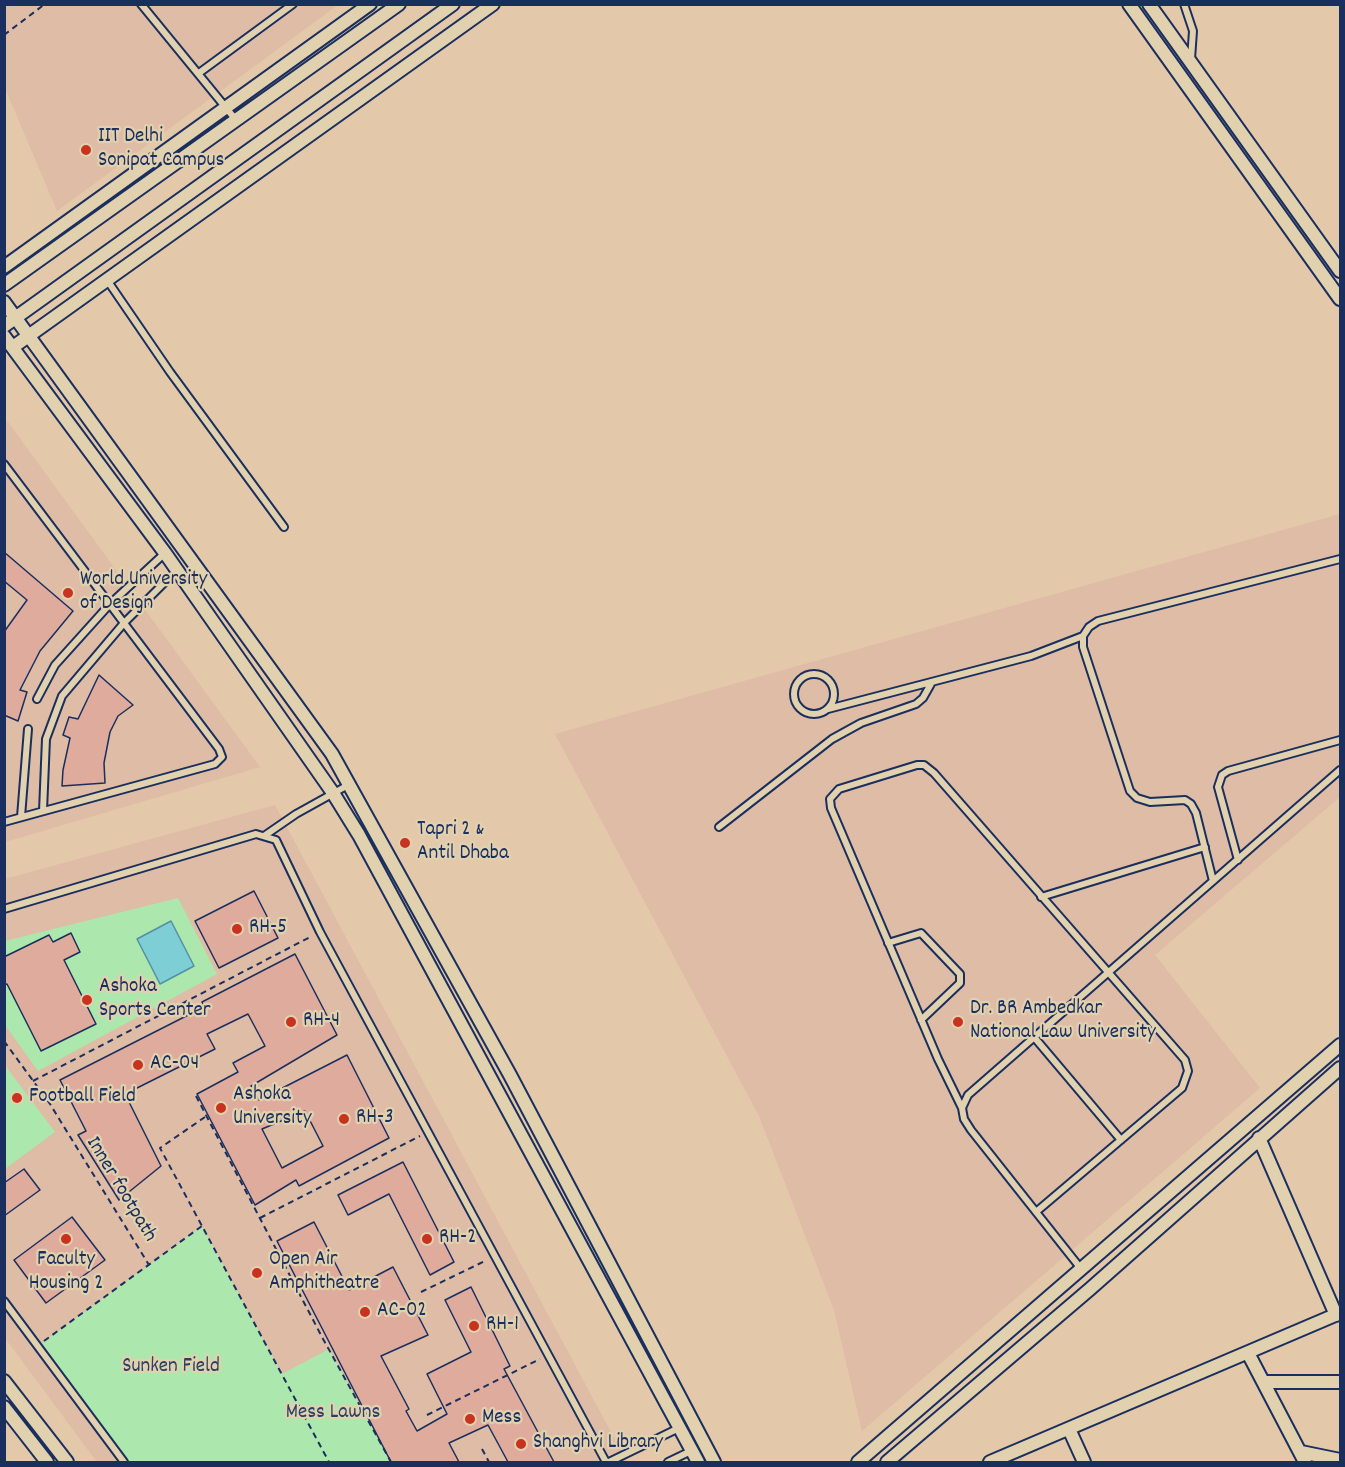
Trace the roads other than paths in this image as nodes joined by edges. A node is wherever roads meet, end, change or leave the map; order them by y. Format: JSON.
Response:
{"nodes":[{"id":1,"x":141,"y":4,"type":"edge"},
{"id":2,"x":293,"y":4,"type":"edge"},
{"id":3,"x":370,"y":4,"type":"edge"},
{"id":4,"x":399,"y":4,"type":"edge"},
{"id":5,"x":453,"y":4,"type":"edge"},
{"id":6,"x":493,"y":4,"type":"edge"},
{"id":7,"x":1129,"y":4,"type":"edge"},
{"id":8,"x":1149,"y":4,"type":"edge"},
{"id":9,"x":1184,"y":4,"type":"edge"},
{"id":10,"x":1191,"y":63,"type":"junction"},
{"id":11,"x":199,"y":74,"type":"junction"},
{"id":12,"x":227,"y":106,"type":"junction"},
{"id":13,"x":237,"y":120,"type":"junction"},
{"id":14,"x":4,"y":267,"type":"edge"},
{"id":15,"x":1341,"y":271,"type":"edge"},
{"id":16,"x":107,"y":280,"type":"junction"},
{"id":17,"x":4,"y":285,"type":"edge"},
{"id":18,"x":1341,"y":299,"type":"edge"},
{"id":19,"x":4,"y":302,"type":"edge"},
{"id":20,"x":16,"y":317,"type":"junction"},
{"id":21,"x":4,"y":326,"type":"edge"},
{"id":22,"x":29,"y":335,"type":"junction"},
{"id":23,"x":4,"y":336,"type":"edge"},
{"id":24,"x":13,"y":347,"type":"junction"},
{"id":25,"x":4,"y":464,"type":"edge"},
{"id":26,"x":284,"y":527,"type":"dead end"},
{"id":27,"x":165,"y":553,"type":"junction"},
{"id":28,"x":1341,"y":559,"type":"edge"},
{"id":29,"x":177,"y":570,"type":"junction"},
{"id":30,"x":110,"y":604,"type":"junction"},
{"id":31,"x":124,"y":623,"type":"junction"},
{"id":32,"x":1083,"y":636,"type":"junction"},
{"id":33,"x":932,"y":682,"type":"junction"},
{"id":34,"x":37,"y":699,"type":"dead end"},
{"id":35,"x":828,"y":709,"type":"junction"},
{"id":36,"x":28,"y":729,"type":"dead end"},
{"id":37,"x":1341,"y":740,"type":"edge"},
{"id":38,"x":1341,"y":770,"type":"edge"},
{"id":39,"x":350,"y":783,"type":"junction"},
{"id":40,"x":333,"y":793,"type":"junction"},
{"id":41,"x":43,"y":811,"type":"junction"},
{"id":42,"x":21,"y":818,"type":"junction"},
{"id":43,"x":4,"y":822,"type":"edge"},
{"id":44,"x":719,"y":827,"type":"dead end"},
{"id":45,"x":264,"y":836,"type":"junction"},
{"id":46,"x":1205,"y":847,"type":"junction"},
{"id":47,"x":1238,"y":860,"type":"junction"},
{"id":48,"x":1213,"y":881,"type":"junction"},
{"id":49,"x":1041,"y":897,"type":"junction"},
{"id":50,"x":4,"y":909,"type":"edge"},
{"id":51,"x":888,"y":943,"type":"junction"},
{"id":52,"x":1107,"y":974,"type":"junction"},
{"id":53,"x":921,"y":1020,"type":"junction"},
{"id":54,"x":1035,"y":1037,"type":"junction"},
{"id":55,"x":1341,"y":1045,"type":"edge"},
{"id":56,"x":1341,"y":1068,"type":"edge"},
{"id":57,"x":962,"y":1108,"type":"junction"},
{"id":58,"x":1259,"y":1138,"type":"junction"},
{"id":59,"x":1121,"y":1140,"type":"junction"},
{"id":60,"x":1036,"y":1212,"type":"junction"},
{"id":61,"x":1107,"y":1249,"type":"junction"},
{"id":62,"x":1120,"y":1262,"type":"junction"},
{"id":63,"x":1083,"y":1270,"type":"junction"},
{"id":64,"x":4,"y":1301,"type":"edge"},
{"id":65,"x":1338,"y":1314,"type":"edge"},
{"id":66,"x":1248,"y":1353,"type":"junction"},
{"id":67,"x":4,"y":1381,"type":"edge"},
{"id":68,"x":1263,"y":1382,"type":"junction"},
{"id":69,"x":1341,"y":1382,"type":"edge"},
{"id":70,"x":4,"y":1407,"type":"edge"},
{"id":71,"x":679,"y":1428,"type":"junction"},
{"id":72,"x":1069,"y":1429,"type":"junction"},
{"id":73,"x":691,"y":1451,"type":"junction"},
{"id":74,"x":1303,"y":1457,"type":"edge"},
{"id":75,"x":1341,"y":1460,"type":"edge"},
{"id":76,"x":47,"y":1462,"type":"edge"},
{"id":77,"x":67,"y":1462,"type":"edge"},
{"id":78,"x":124,"y":1462,"type":"edge"},
{"id":79,"x":607,"y":1462,"type":"edge"},
{"id":80,"x":668,"y":1462,"type":"edge"},
{"id":81,"x":698,"y":1462,"type":"edge"},
{"id":82,"x":714,"y":1462,"type":"edge"},
{"id":83,"x":858,"y":1462,"type":"edge"},
{"id":84,"x":887,"y":1462,"type":"edge"},
{"id":85,"x":990,"y":1462,"type":"edge"},
{"id":86,"x":1084,"y":1462,"type":"edge"}],
"edges":[{"from":1,"to":11,"type":"lane"},
{"from":2,"to":11,"type":"lane"},
{"from":3,"to":12,"type":"street"},
{"from":4,"to":13,"type":"street"},
{"from":5,"to":20,"type":"street"},
{"from":6,"to":16,"type":"street"},
{"from":7,"to":18,"type":"street"},
{"from":8,"to":10,"type":"street"},
{"from":9,"to":10,"type":"lane"},
{"from":10,"to":15,"type":"street"},
{"from":11,"to":12,"type":"lane"},
{"from":12,"to":13,"type":"lane"},
{"from":12,"to":14,"type":"street"},
{"from":13,"to":17,"type":"street"},
{"from":16,"to":22,"type":"street"},
{"from":16,"to":26,"type":"lane"},
{"from":19,"to":20,"type":"street"},
{"from":20,"to":21,"type":"street"},
{"from":20,"to":22,"type":"street"},
{"from":22,"to":24,"type":"street"},
{"from":22,"to":39,"type":"street"},
{"from":23,"to":24,"type":"street"},
{"from":24,"to":27,"type":"street"},
{"from":25,"to":30,"type":"lane"},
{"from":27,"to":29,"type":"street"},
{"from":27,"to":30,"type":"lane"},
{"from":28,"to":32,"type":"lane"},
{"from":29,"to":31,"type":"lane"},
{"from":29,"to":40,"type":"street"},
{"from":30,"to":31,"type":"lane"},
{"from":30,"to":34,"type":"lane"},
{"from":31,"to":41,"type":"lane"},
{"from":31,"to":41,"type":"lane"},
{"from":32,"to":33,"type":"lane"},
{"from":32,"to":46,"type":"lane"},
{"from":33,"to":35,"type":"lane"},
{"from":33,"to":44,"type":"lane"},
{"from":35,"to":35,"type":"lane"},
{"from":36,"to":42,"type":"lane"},
{"from":37,"to":47,"type":"lane"},
{"from":38,"to":47,"type":"lane"},
{"from":39,"to":40,"type":"lane"},
{"from":39,"to":82,"type":"street"},
{"from":40,"to":45,"type":"lane"},
{"from":40,"to":71,"type":"street"},
{"from":41,"to":42,"type":"lane"},
{"from":42,"to":43,"type":"lane"},
{"from":45,"to":50,"type":"lane"},
{"from":45,"to":79,"type":"lane"},
{"from":46,"to":48,"type":"lane"},
{"from":46,"to":49,"type":"lane"},
{"from":47,"to":48,"type":"lane"},
{"from":48,"to":52,"type":"lane"},
{"from":49,"to":51,"type":"lane"},
{"from":49,"to":52,"type":"lane"},
{"from":51,"to":53,"type":"lane"},
{"from":51,"to":53,"type":"lane"},
{"from":52,"to":54,"type":"lane"},
{"from":52,"to":59,"type":"lane"},
{"from":53,"to":57,"type":"lane"},
{"from":54,"to":57,"type":"lane"},
{"from":54,"to":59,"type":"lane"},
{"from":55,"to":61,"type":"street"},
{"from":56,"to":58,"type":"street"},
{"from":57,"to":60,"type":"lane"},
{"from":58,"to":62,"type":"street"},
{"from":58,"to":65,"type":"street"},
{"from":59,"to":60,"type":"lane"},
{"from":60,"to":63,"type":"lane"},
{"from":61,"to":62,"type":"street"},
{"from":61,"to":63,"type":"street"},
{"from":62,"to":84,"type":"street"},
{"from":63,"to":83,"type":"street"},
{"from":64,"to":78,"type":"lane"},
{"from":65,"to":66,"type":"street"},
{"from":66,"to":68,"type":"street"},
{"from":66,"to":72,"type":"street"},
{"from":67,"to":77,"type":"street"},
{"from":68,"to":69,"type":"street"},
{"from":68,"to":74,"type":"street"},
{"from":70,"to":76,"type":"street"},
{"from":71,"to":73,"type":"street"},
{"from":71,"to":79,"type":"lane"},
{"from":72,"to":85,"type":"street"},
{"from":72,"to":86,"type":"street"},
{"from":73,"to":80,"type":"lane"},
{"from":73,"to":81,"type":"street"},
{"from":74,"to":75,"type":"street"}]}
